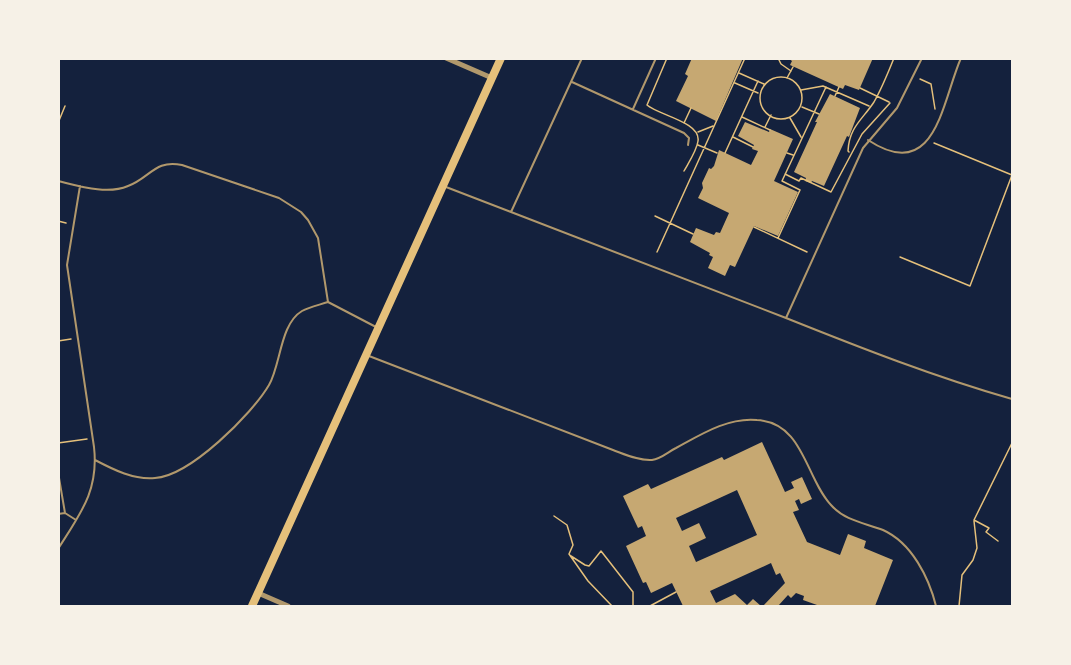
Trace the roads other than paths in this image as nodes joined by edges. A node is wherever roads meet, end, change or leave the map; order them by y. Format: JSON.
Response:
{"nodes":[{"id":1,"x":446,"y":58,"type":"edge"},
{"id":2,"x":501,"y":58,"type":"edge"},
{"id":3,"x":582,"y":58,"type":"edge"},
{"id":4,"x":656,"y":58,"type":"edge"},
{"id":5,"x":922,"y":58,"type":"edge"},
{"id":6,"x":961,"y":58,"type":"edge"},
{"id":7,"x":492,"y":78,"type":"junction"},
{"id":8,"x":572,"y":82,"type":"junction"},
{"id":9,"x":633,"y":110,"type":"junction"},
{"id":10,"x":868,"y":140,"type":"junction"},
{"id":11,"x":688,"y":145,"type":"dead end"},
{"id":12,"x":58,"y":181,"type":"edge"},
{"id":13,"x":80,"y":186,"type":"junction"},
{"id":14,"x":443,"y":186,"type":"junction"},
{"id":15,"x":511,"y":212,"type":"junction"},
{"id":16,"x":328,"y":302,"type":"junction"},
{"id":17,"x":786,"y":318,"type":"junction"},
{"id":18,"x":378,"y":328,"type":"junction"},
{"id":19,"x":366,"y":355,"type":"junction"},
{"id":20,"x":1012,"y":399,"type":"edge"},
{"id":21,"x":95,"y":460,"type":"junction"},
{"id":22,"x":58,"y":472,"type":"edge"},
{"id":23,"x":59,"y":480,"type":"edge"},
{"id":24,"x":65,"y":513,"type":"junction"},
{"id":25,"x":58,"y":514,"type":"edge"},
{"id":26,"x":76,"y":520,"type":"junction"},
{"id":27,"x":58,"y":549,"type":"edge"},
{"id":28,"x":258,"y":592,"type":"junction"},
{"id":29,"x":252,"y":606,"type":"edge"},
{"id":30,"x":288,"y":606,"type":"edge"},
{"id":31,"x":936,"y":606,"type":"edge"}],
"edges":[{"from":1,"to":7,"type":"street"},
{"from":2,"to":7,"type":"main road"},
{"from":3,"to":8,"type":"lane"},
{"from":4,"to":9,"type":"lane"},
{"from":5,"to":10,"type":"lane"},
{"from":6,"to":10,"type":"lane"},
{"from":7,"to":14,"type":"main road"},
{"from":8,"to":9,"type":"lane"},
{"from":8,"to":15,"type":"lane"},
{"from":9,"to":11,"type":"lane"},
{"from":10,"to":17,"type":"lane"},
{"from":12,"to":13,"type":"lane"},
{"from":13,"to":16,"type":"lane"},
{"from":13,"to":21,"type":"lane"},
{"from":14,"to":15,"type":"lane"},
{"from":14,"to":18,"type":"main road"},
{"from":15,"to":17,"type":"lane"},
{"from":16,"to":18,"type":"lane"},
{"from":16,"to":21,"type":"lane"},
{"from":17,"to":20,"type":"lane"},
{"from":18,"to":19,"type":"main road"},
{"from":19,"to":28,"type":"main road"},
{"from":19,"to":31,"type":"lane"},
{"from":21,"to":26,"type":"lane"},
{"from":22,"to":23,"type":"lane"},
{"from":23,"to":24,"type":"lane"},
{"from":24,"to":25,"type":"lane"},
{"from":24,"to":26,"type":"lane"},
{"from":26,"to":27,"type":"lane"},
{"from":28,"to":29,"type":"main road"},
{"from":28,"to":30,"type":"street"}]}
